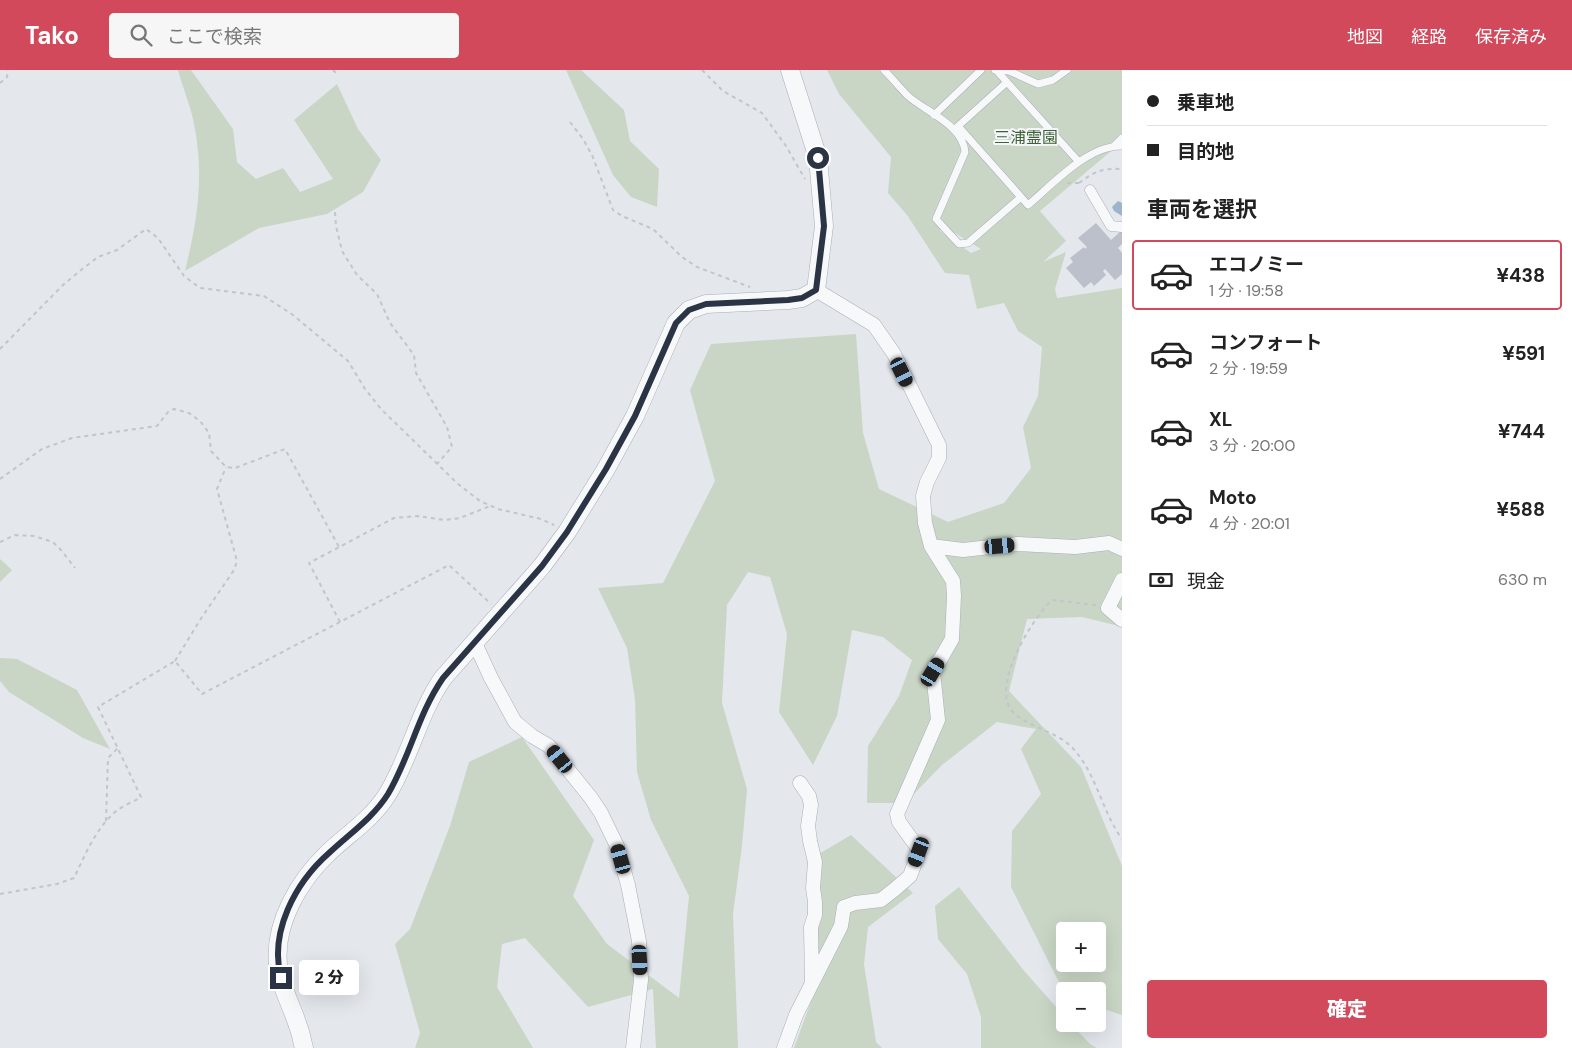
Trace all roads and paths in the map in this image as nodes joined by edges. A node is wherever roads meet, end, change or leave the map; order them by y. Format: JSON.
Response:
{"nodes":[{"id":1,"x":8,"y":70,"type":"edge"},
{"id":2,"x":333,"y":70,"type":"edge"},
{"id":3,"x":702,"y":70,"type":"edge"},
{"id":4,"x":790,"y":70,"type":"edge"},
{"id":5,"x":884,"y":70,"type":"edge"},
{"id":6,"x":981,"y":70,"type":"edge"},
{"id":7,"x":996,"y":70,"type":"edge"},
{"id":8,"x":1066,"y":70,"type":"edge"},
{"id":9,"x":336,"y":73,"type":"dead end"},
{"id":10,"x":1007,"y":82,"type":"junction"},
{"id":11,"x":0,"y":84,"type":"edge"},
{"id":12,"x":934,"y":115,"type":"junction"},
{"id":13,"x":570,"y":122,"type":"dead end"},
{"id":14,"x":956,"y":128,"type":"junction"},
{"id":15,"x":1122,"y":138,"type":"edge"},
{"id":16,"x":1114,"y":146,"type":"junction"},
{"id":17,"x":1122,"y":146,"type":"edge"},
{"id":18,"x":1079,"y":162,"type":"junction"},
{"id":19,"x":1122,"y":169,"type":"edge"},
{"id":20,"x":1062,"y":176,"type":"junction"},
{"id":21,"x":1079,"y":182,"type":"junction"},
{"id":22,"x":1090,"y":190,"type":"joint"},
{"id":23,"x":820,"y":194,"type":"junction"},
{"id":24,"x":1021,"y":196,"type":"junction"},
{"id":25,"x":335,"y":212,"type":"dead end"},
{"id":26,"x":1122,"y":227,"type":"edge"},
{"id":27,"x":756,"y":289,"type":"dead end"},
{"id":28,"x":816,"y":290,"type":"junction"},
{"id":29,"x":0,"y":348,"type":"edge"},
{"id":30,"x":436,"y":464,"type":"junction"},
{"id":31,"x":226,"y":467,"type":"junction"},
{"id":32,"x":0,"y":479,"type":"edge"},
{"id":33,"x":490,"y":506,"type":"junction"},
{"id":34,"x":567,"y":532,"type":"junction"},
{"id":35,"x":0,"y":542,"type":"edge"},
{"id":36,"x":931,"y":546,"type":"junction"},
{"id":37,"x":339,"y":547,"type":"junction"},
{"id":38,"x":1122,"y":549,"type":"edge"},
{"id":39,"x":76,"y":568,"type":"dead end"},
{"id":40,"x":1122,"y":580,"type":"edge"},
{"id":41,"x":1108,"y":608,"type":"junction"},
{"id":42,"x":500,"y":613,"type":"junction"},
{"id":43,"x":1122,"y":620,"type":"edge"},
{"id":44,"x":340,"y":622,"type":"junction"},
{"id":45,"x":474,"y":641,"type":"junction"},
{"id":46,"x":176,"y":661,"type":"junction"},
{"id":47,"x":118,"y":748,"type":"junction"},
{"id":48,"x":800,"y":783,"type":"dead end"},
{"id":49,"x":106,"y":821,"type":"junction"},
{"id":50,"x":1122,"y":839,"type":"edge"},
{"id":51,"x":0,"y":894,"type":"edge"},
{"id":52,"x":812,"y":985,"type":"junction"},
{"id":53,"x":304,"y":1048,"type":"edge"},
{"id":54,"x":634,"y":1048,"type":"edge"},
{"id":55,"x":784,"y":1048,"type":"edge"}],
"edges":[{"from":1,"to":11,"type":"path"},
{"from":2,"to":9,"type":"path"},
{"from":3,"to":23,"type":"path"},
{"from":4,"to":23,"type":"street"},
{"from":5,"to":12,"type":"lane"},
{"from":6,"to":12,"type":"lane"},
{"from":7,"to":8,"type":"lane"},
{"from":7,"to":10,"type":"lane"},
{"from":10,"to":14,"type":"lane"},
{"from":10,"to":18,"type":"lane"},
{"from":12,"to":14,"type":"lane"},
{"from":13,"to":27,"type":"path"},
{"from":14,"to":24,"type":"lane"},
{"from":14,"to":24,"type":"lane"},
{"from":15,"to":16,"type":"lane"},
{"from":16,"to":17,"type":"lane"},
{"from":16,"to":18,"type":"lane"},
{"from":18,"to":20,"type":"lane"},
{"from":19,"to":21,"type":"path"},
{"from":20,"to":21,"type":"path"},
{"from":20,"to":24,"type":"lane"},
{"from":21,"to":22,"type":"path"},
{"from":22,"to":26,"type":"street"},
{"from":23,"to":28,"type":"street"},
{"from":25,"to":30,"type":"path"},
{"from":28,"to":34,"type":"street"},
{"from":28,"to":36,"type":"street"},
{"from":29,"to":30,"type":"path"},
{"from":30,"to":33,"type":"path"},
{"from":31,"to":32,"type":"path"},
{"from":31,"to":37,"type":"path"},
{"from":31,"to":46,"type":"path"},
{"from":33,"to":34,"type":"path"},
{"from":33,"to":37,"type":"path"},
{"from":34,"to":42,"type":"street"},
{"from":35,"to":39,"type":"path"},
{"from":36,"to":38,"type":"street"},
{"from":36,"to":52,"type":"street"},
{"from":37,"to":44,"type":"path"},
{"from":40,"to":41,"type":"street"},
{"from":41,"to":43,"type":"street"},
{"from":41,"to":50,"type":"path"},
{"from":42,"to":44,"type":"path"},
{"from":42,"to":45,"type":"street"},
{"from":44,"to":46,"type":"path"},
{"from":45,"to":53,"type":"street"},
{"from":45,"to":54,"type":"street"},
{"from":46,"to":47,"type":"path"},
{"from":47,"to":49,"type":"path"},
{"from":47,"to":49,"type":"path"},
{"from":48,"to":52,"type":"street"},
{"from":49,"to":51,"type":"path"},
{"from":52,"to":55,"type":"street"}]}
